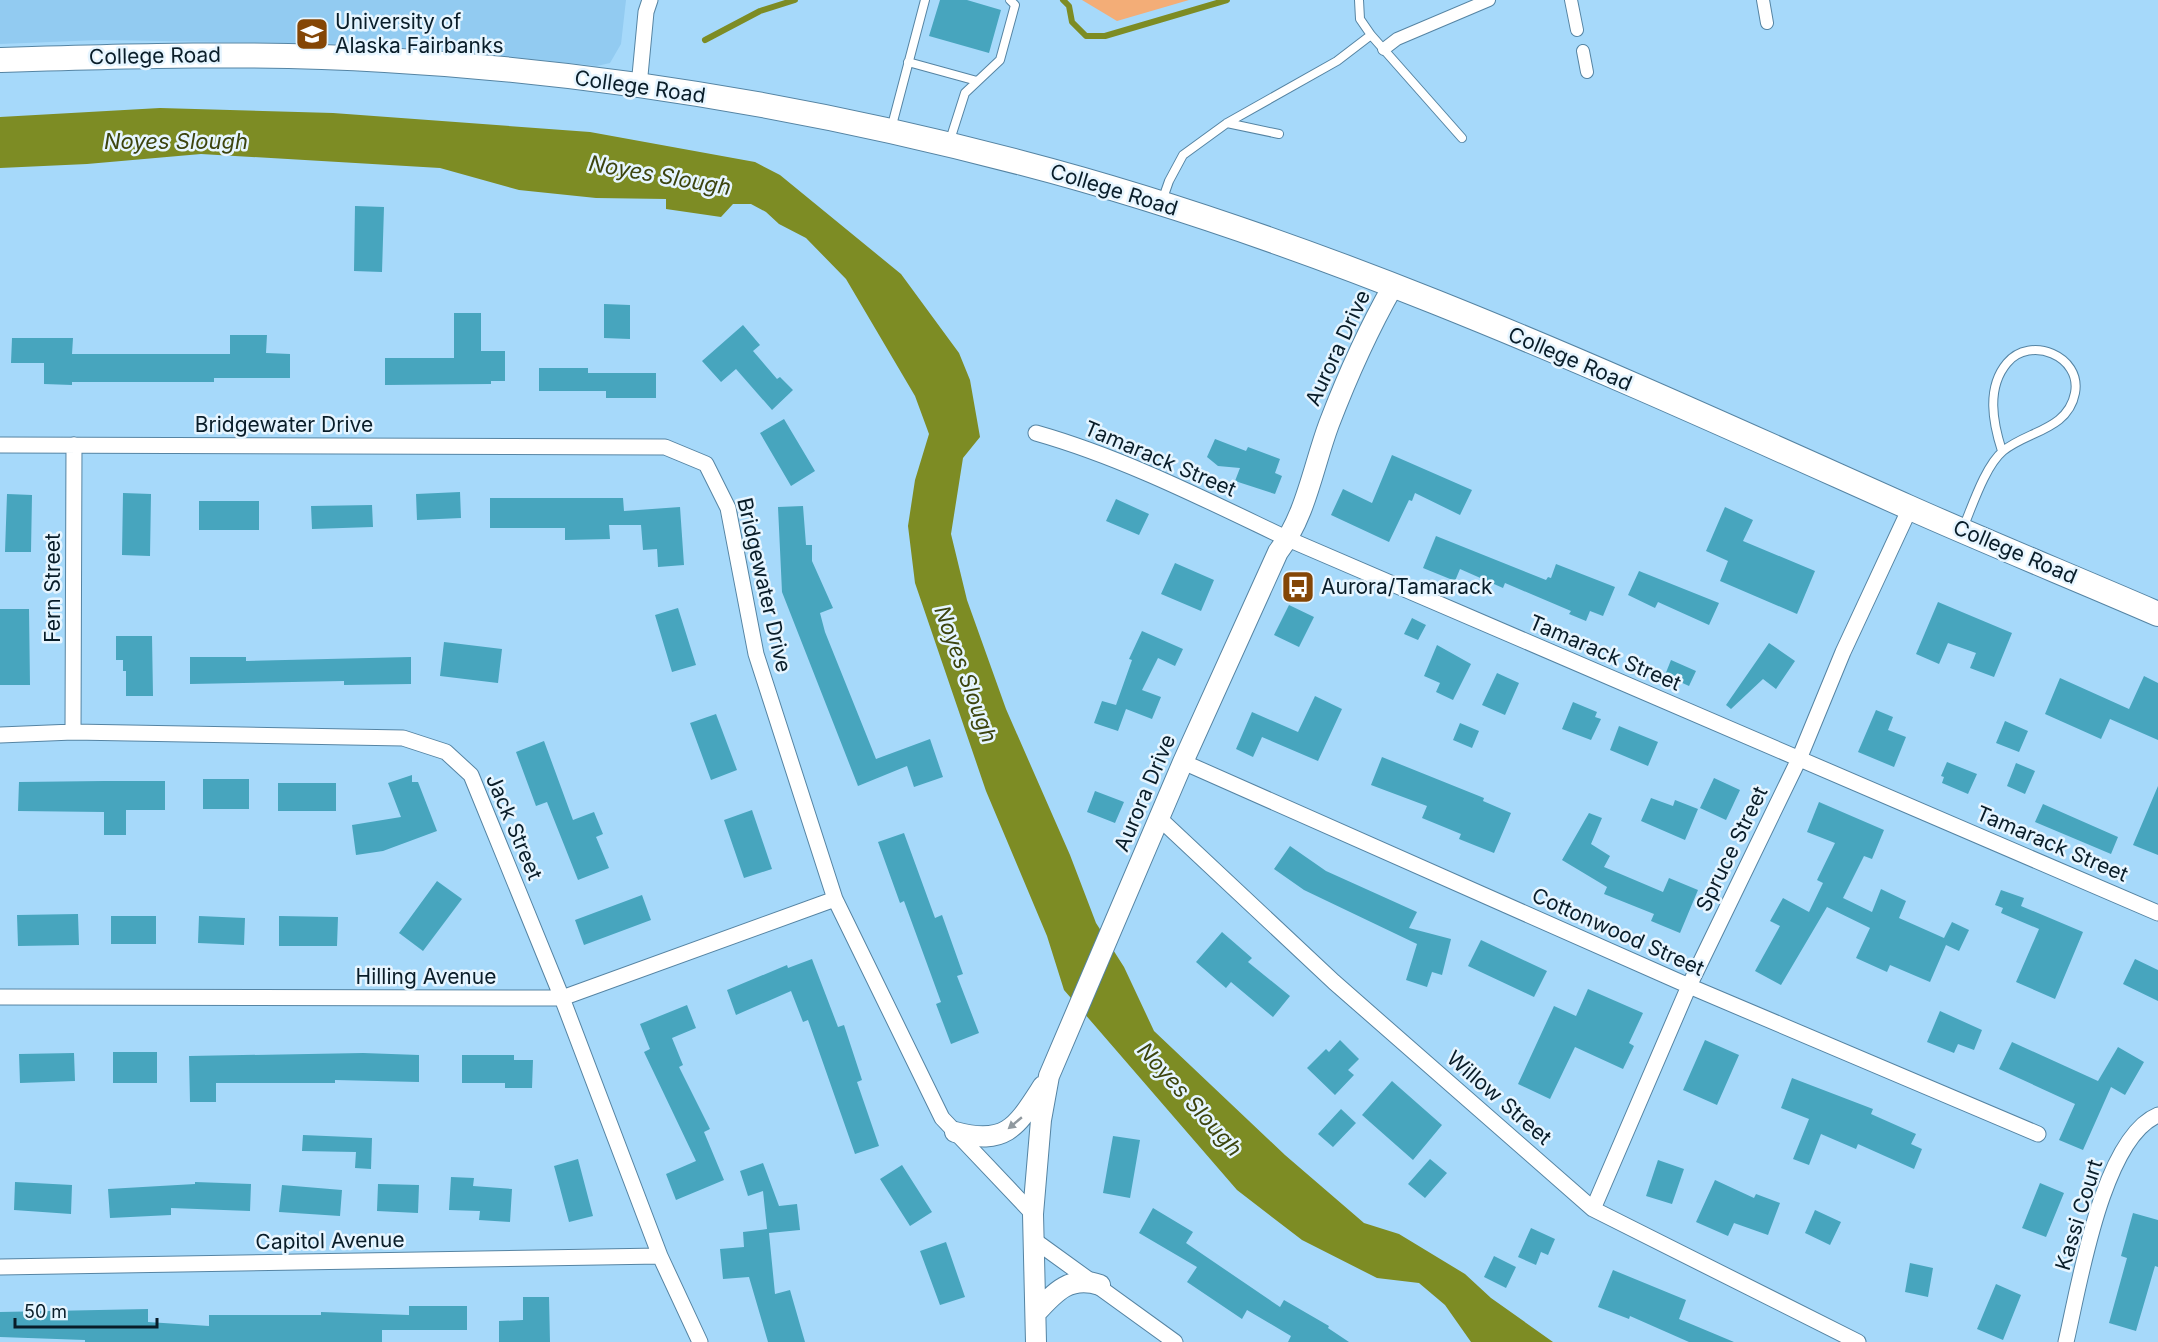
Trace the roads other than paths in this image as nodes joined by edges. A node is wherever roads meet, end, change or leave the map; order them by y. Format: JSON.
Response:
{"nodes":[{"id":1,"x":650,"y":0,"type":"edge"},
{"id":2,"x":925,"y":0,"type":"edge"},
{"id":3,"x":1010,"y":0,"type":"edge"},
{"id":4,"x":1359,"y":0,"type":"edge"},
{"id":5,"x":1489,"y":0,"type":"edge"},
{"id":6,"x":1571,"y":0,"type":"edge"},
{"id":7,"x":1763,"y":0,"type":"edge"},
{"id":8,"x":1767,"y":23,"type":"dead end"},
{"id":9,"x":1577,"y":30,"type":"dead end"},
{"id":10,"x":1371,"y":35,"type":"junction"},
{"id":11,"x":1384,"y":49,"type":"junction"},
{"id":12,"x":1583,"y":51,"type":"dead end"},
{"id":13,"x":0,"y":60,"type":"edge"},
{"id":14,"x":908,"y":62,"type":"junction"},
{"id":15,"x":1587,"y":72,"type":"dead end"},
{"id":16,"x":977,"y":81,"type":"junction"},
{"id":17,"x":639,"y":86,"type":"junction"},
{"id":18,"x":1227,"y":123,"type":"junction"},
{"id":19,"x":891,"y":131,"type":"junction"},
{"id":20,"x":1279,"y":134,"type":"dead end"},
{"id":21,"x":1462,"y":138,"type":"dead end"},
{"id":22,"x":948,"y":144,"type":"junction"},
{"id":23,"x":1161,"y":204,"type":"junction"},
{"id":24,"x":1393,"y":286,"type":"junction"},
{"id":25,"x":1036,"y":433,"type":"dead end"},
{"id":26,"x":0,"y":445,"type":"edge"},
{"id":27,"x":75,"y":445,"type":"junction"},
{"id":28,"x":2002,"y":451,"type":"junction"},
{"id":29,"x":1910,"y":508,"type":"junction"},
{"id":30,"x":1962,"y":530,"type":"junction"},
{"id":31,"x":1288,"y":539,"type":"junction"},
{"id":32,"x":2158,"y":614,"type":"edge"},
{"id":33,"x":73,"y":732,"type":"junction"},
{"id":34,"x":0,"y":735,"type":"edge"},
{"id":35,"x":1799,"y":759,"type":"junction"},
{"id":36,"x":1183,"y":762,"type":"junction"},
{"id":37,"x":1160,"y":818,"type":"junction"},
{"id":38,"x":835,"y":899,"type":"junction"},
{"id":39,"x":2158,"y":913,"type":"edge"},
{"id":40,"x":1689,"y":986,"type":"junction"},
{"id":41,"x":0,"y":997,"type":"edge"},
{"id":42,"x":562,"y":998,"type":"junction"},
{"id":43,"x":1049,"y":1076,"type":"junction"},
{"id":44,"x":2158,"y":1115,"type":"edge"},
{"id":45,"x":955,"y":1132,"type":"junction"},
{"id":46,"x":2038,"y":1134,"type":"dead end"},
{"id":47,"x":1593,"y":1209,"type":"junction"},
{"id":48,"x":1033,"y":1214,"type":"junction"},
{"id":49,"x":1034,"y":1240,"type":"junction"},
{"id":50,"x":660,"y":1256,"type":"junction"},
{"id":51,"x":0,"y":1267,"type":"edge"},
{"id":52,"x":1100,"y":1286,"type":"junction"},
{"id":53,"x":1036,"y":1313,"type":"junction"},
{"id":54,"x":700,"y":1342,"type":"edge"},
{"id":55,"x":1036,"y":1342,"type":"edge"},
{"id":56,"x":1176,"y":1342,"type":"edge"},
{"id":57,"x":1858,"y":1342,"type":"edge"},
{"id":58,"x":2066,"y":1342,"type":"edge"}],
"edges":[{"from":1,"to":17,"type":"street"},
{"from":2,"to":14,"type":"lane"},
{"from":3,"to":16,"type":"lane"},
{"from":4,"to":10,"type":"lane"},
{"from":5,"to":11,"type":"street"},
{"from":6,"to":9,"type":"street"},
{"from":7,"to":8,"type":"street"},
{"from":10,"to":11,"type":"lane"},
{"from":10,"to":18,"type":"lane"},
{"from":11,"to":21,"type":"lane"},
{"from":12,"to":15,"type":"street"},
{"from":13,"to":17,"type":"main road","name":"College Road"},
{"from":14,"to":16,"type":"lane"},
{"from":14,"to":19,"type":"lane"},
{"from":16,"to":22,"type":"lane"},
{"from":17,"to":19,"type":"main road","name":"College Road"},
{"from":18,"to":20,"type":"lane"},
{"from":18,"to":23,"type":"lane"},
{"from":19,"to":22,"type":"main road","name":"College Road"},
{"from":22,"to":23,"type":"main road","name":"College Road"},
{"from":23,"to":24,"type":"main road","name":"College Road"},
{"from":24,"to":29,"type":"main road","name":"College Road"},
{"from":24,"to":31,"type":"street","name":"Aurora Drive"},
{"from":25,"to":31,"type":"street","name":"Tamarack Street"},
{"from":26,"to":27,"type":"street","name":"Bridgewater Drive"},
{"from":27,"to":33,"type":"street","name":"Fern Street"},
{"from":27,"to":38,"type":"street","name":"Bridgewater Drive"},
{"from":28,"to":28,"type":"lane"},
{"from":28,"to":30,"type":"lane"},
{"from":29,"to":30,"type":"main road","name":"College Road"},
{"from":29,"to":35,"type":"street","name":"Spruce Street"},
{"from":30,"to":32,"type":"main road","name":"College Road"},
{"from":31,"to":35,"type":"street","name":"Tamarack Street"},
{"from":31,"to":36,"type":"street","name":"Aurora Drive"},
{"from":33,"to":34,"type":"street","name":"Jack Street"},
{"from":33,"to":42,"type":"street","name":"Jack Street"},
{"from":35,"to":39,"type":"street","name":"Tamarack Street"},
{"from":35,"to":40,"type":"street","name":"Spruce Street"},
{"from":36,"to":37,"type":"street","name":"Aurora Drive"},
{"from":36,"to":40,"type":"street","name":"Cottonwood Street"},
{"from":37,"to":43,"type":"street","name":"Aurora Drive"},
{"from":37,"to":47,"type":"street","name":"Willow Street"},
{"from":38,"to":42,"type":"street","name":"Hilling Avenue"},
{"from":38,"to":45,"type":"street","name":"Bridgewater Drive"},
{"from":40,"to":46,"type":"street","name":"Cottonwood Street"},
{"from":40,"to":47,"type":"street","name":"Spruce Street"},
{"from":41,"to":42,"type":"street","name":"Hilling Avenue"},
{"from":42,"to":50,"type":"street","name":"Jack Street"},
{"from":43,"to":45,"type":"street","one_way":true},
{"from":43,"to":48,"type":"street","name":"Aurora Drive"},
{"from":44,"to":58,"type":"street","name":"Kassi Court"},
{"from":45,"to":48,"type":"street","name":"Bridgewater Drive"},
{"from":47,"to":57,"type":"street","name":"Willow Street"},
{"from":48,"to":49,"type":"street","name":"Aurora Drive"},
{"from":49,"to":52,"type":"street"},
{"from":49,"to":53,"type":"street","name":"Aurora Drive"},
{"from":50,"to":51,"type":"street","name":"Capitol Avenue"},
{"from":50,"to":54,"type":"street","name":"Jack Street"},
{"from":52,"to":53,"type":"street"},
{"from":52,"to":56,"type":"street"},
{"from":53,"to":55,"type":"street","name":"Aurora Drive"}]}
